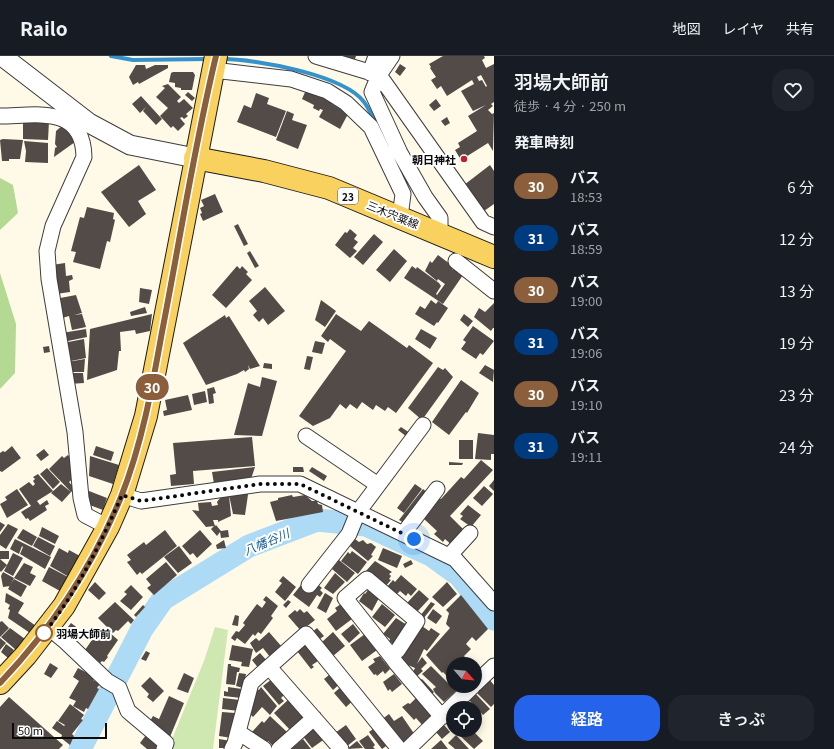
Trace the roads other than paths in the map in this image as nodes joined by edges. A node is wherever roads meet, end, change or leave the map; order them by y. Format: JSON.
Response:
{"nodes":[{"id":1,"x":2,"y":56,"type":"edge"},
{"id":2,"x":316,"y":56,"type":"edge"},
{"id":3,"x":376,"y":56,"type":"edge"},
{"id":4,"x":392,"y":56,"type":"edge"},
{"id":5,"x":214,"y":64,"type":"edge"},
{"id":6,"x":375,"y":74,"type":"junction"},
{"id":7,"x":50,"y":94,"type":"junction"},
{"id":8,"x":38,"y":115,"type":"junction"},
{"id":9,"x":0,"y":116,"type":"edge"},
{"id":10,"x":196,"y":158,"type":"junction"},
{"id":11,"x":400,"y":217,"type":"junction"},
{"id":12,"x":494,"y":228,"type":"edge"},
{"id":13,"x":440,"y":233,"type":"junction"},
{"id":14,"x":494,"y":257,"type":"edge"},
{"id":15,"x":456,"y":261,"type":"dead end"},
{"id":16,"x":494,"y":291,"type":"edge"},
{"id":17,"x":423,"y":425,"type":"dead end"},
{"id":18,"x":306,"y":436,"type":"dead end"},
{"id":19,"x":378,"y":485,"type":"junction"},
{"id":20,"x":436,"y":489,"type":"dead end"},
{"id":21,"x":122,"y":495,"type":"junction"},
{"id":22,"x":358,"y":512,"type":"junction"},
{"id":23,"x":108,"y":528,"type":"junction"},
{"id":24,"x":470,"y":533,"type":"dead end"},
{"id":25,"x":403,"y":534,"type":"junction"},
{"id":26,"x":449,"y":556,"type":"junction"},
{"id":27,"x":309,"y":585,"type":"dead end"},
{"id":28,"x":494,"y":603,"type":"edge"},
{"id":29,"x":49,"y":628,"type":"junction"},
{"id":30,"x":391,"y":656,"type":"junction"},
{"id":31,"x":494,"y":666,"type":"edge"},
{"id":32,"x":269,"y":667,"type":"junction"},
{"id":33,"x":482,"y":677,"type":"edge"},
{"id":34,"x":0,"y":683,"type":"edge"},
{"id":35,"x":466,"y":693,"type":"edge"},
{"id":36,"x":442,"y":717,"type":"junction"},
{"id":37,"x":314,"y":718,"type":"junction"},
{"id":38,"x":238,"y":732,"type":"junction"},
{"id":39,"x":164,"y":749,"type":"edge"},
{"id":40,"x":232,"y":749,"type":"edge"},
{"id":41,"x":264,"y":749,"type":"edge"},
{"id":42,"x":279,"y":749,"type":"edge"},
{"id":43,"x":341,"y":749,"type":"edge"},
{"id":44,"x":399,"y":749,"type":"edge"},
{"id":45,"x":408,"y":749,"type":"edge"}],
"edges":[{"from":1,"to":7,"type":"street"},
{"from":2,"to":6,"type":"street"},
{"from":3,"to":6,"type":"street"},
{"from":4,"to":6,"type":"street"},
{"from":5,"to":10,"type":"main road"},
{"from":5,"to":11,"type":"street"},
{"from":6,"to":12,"type":"street"},
{"from":6,"to":13,"type":"street"},
{"from":7,"to":8,"type":"street"},
{"from":7,"to":10,"type":"street"},
{"from":8,"to":9,"type":"street"},
{"from":8,"to":23,"type":"street"},
{"from":10,"to":11,"type":"main road","name":"三木宍粟線","number":"23"},
{"from":10,"to":21,"type":"main road"},
{"from":11,"to":13,"type":"main road","name":"三木宍粟線","number":"23"},
{"from":13,"to":14,"type":"main road","name":"三木宍粟線","number":"23"},
{"from":15,"to":16,"type":"street"},
{"from":17,"to":19,"type":"street"},
{"from":18,"to":19,"type":"street"},
{"from":19,"to":22,"type":"street"},
{"from":20,"to":25,"type":"street"},
{"from":21,"to":22,"type":"street"},
{"from":21,"to":23,"type":"main road"},
{"from":22,"to":25,"type":"street"},
{"from":22,"to":27,"type":"street"},
{"from":23,"to":29,"type":"main road"},
{"from":24,"to":26,"type":"street"},
{"from":25,"to":26,"type":"street"},
{"from":26,"to":28,"type":"street"},
{"from":29,"to":34,"type":"main road"},
{"from":29,"to":39,"type":"street"},
{"from":30,"to":30,"type":"street"},
{"from":30,"to":36,"type":"street"},
{"from":31,"to":33,"type":"street"},
{"from":32,"to":37,"type":"street"},
{"from":32,"to":38,"type":"street"},
{"from":32,"to":44,"type":"street"},
{"from":35,"to":36,"type":"street"},
{"from":36,"to":45,"type":"street"},
{"from":37,"to":42,"type":"street"},
{"from":37,"to":43,"type":"street"},
{"from":38,"to":40,"type":"street"},
{"from":38,"to":41,"type":"street"}]}
